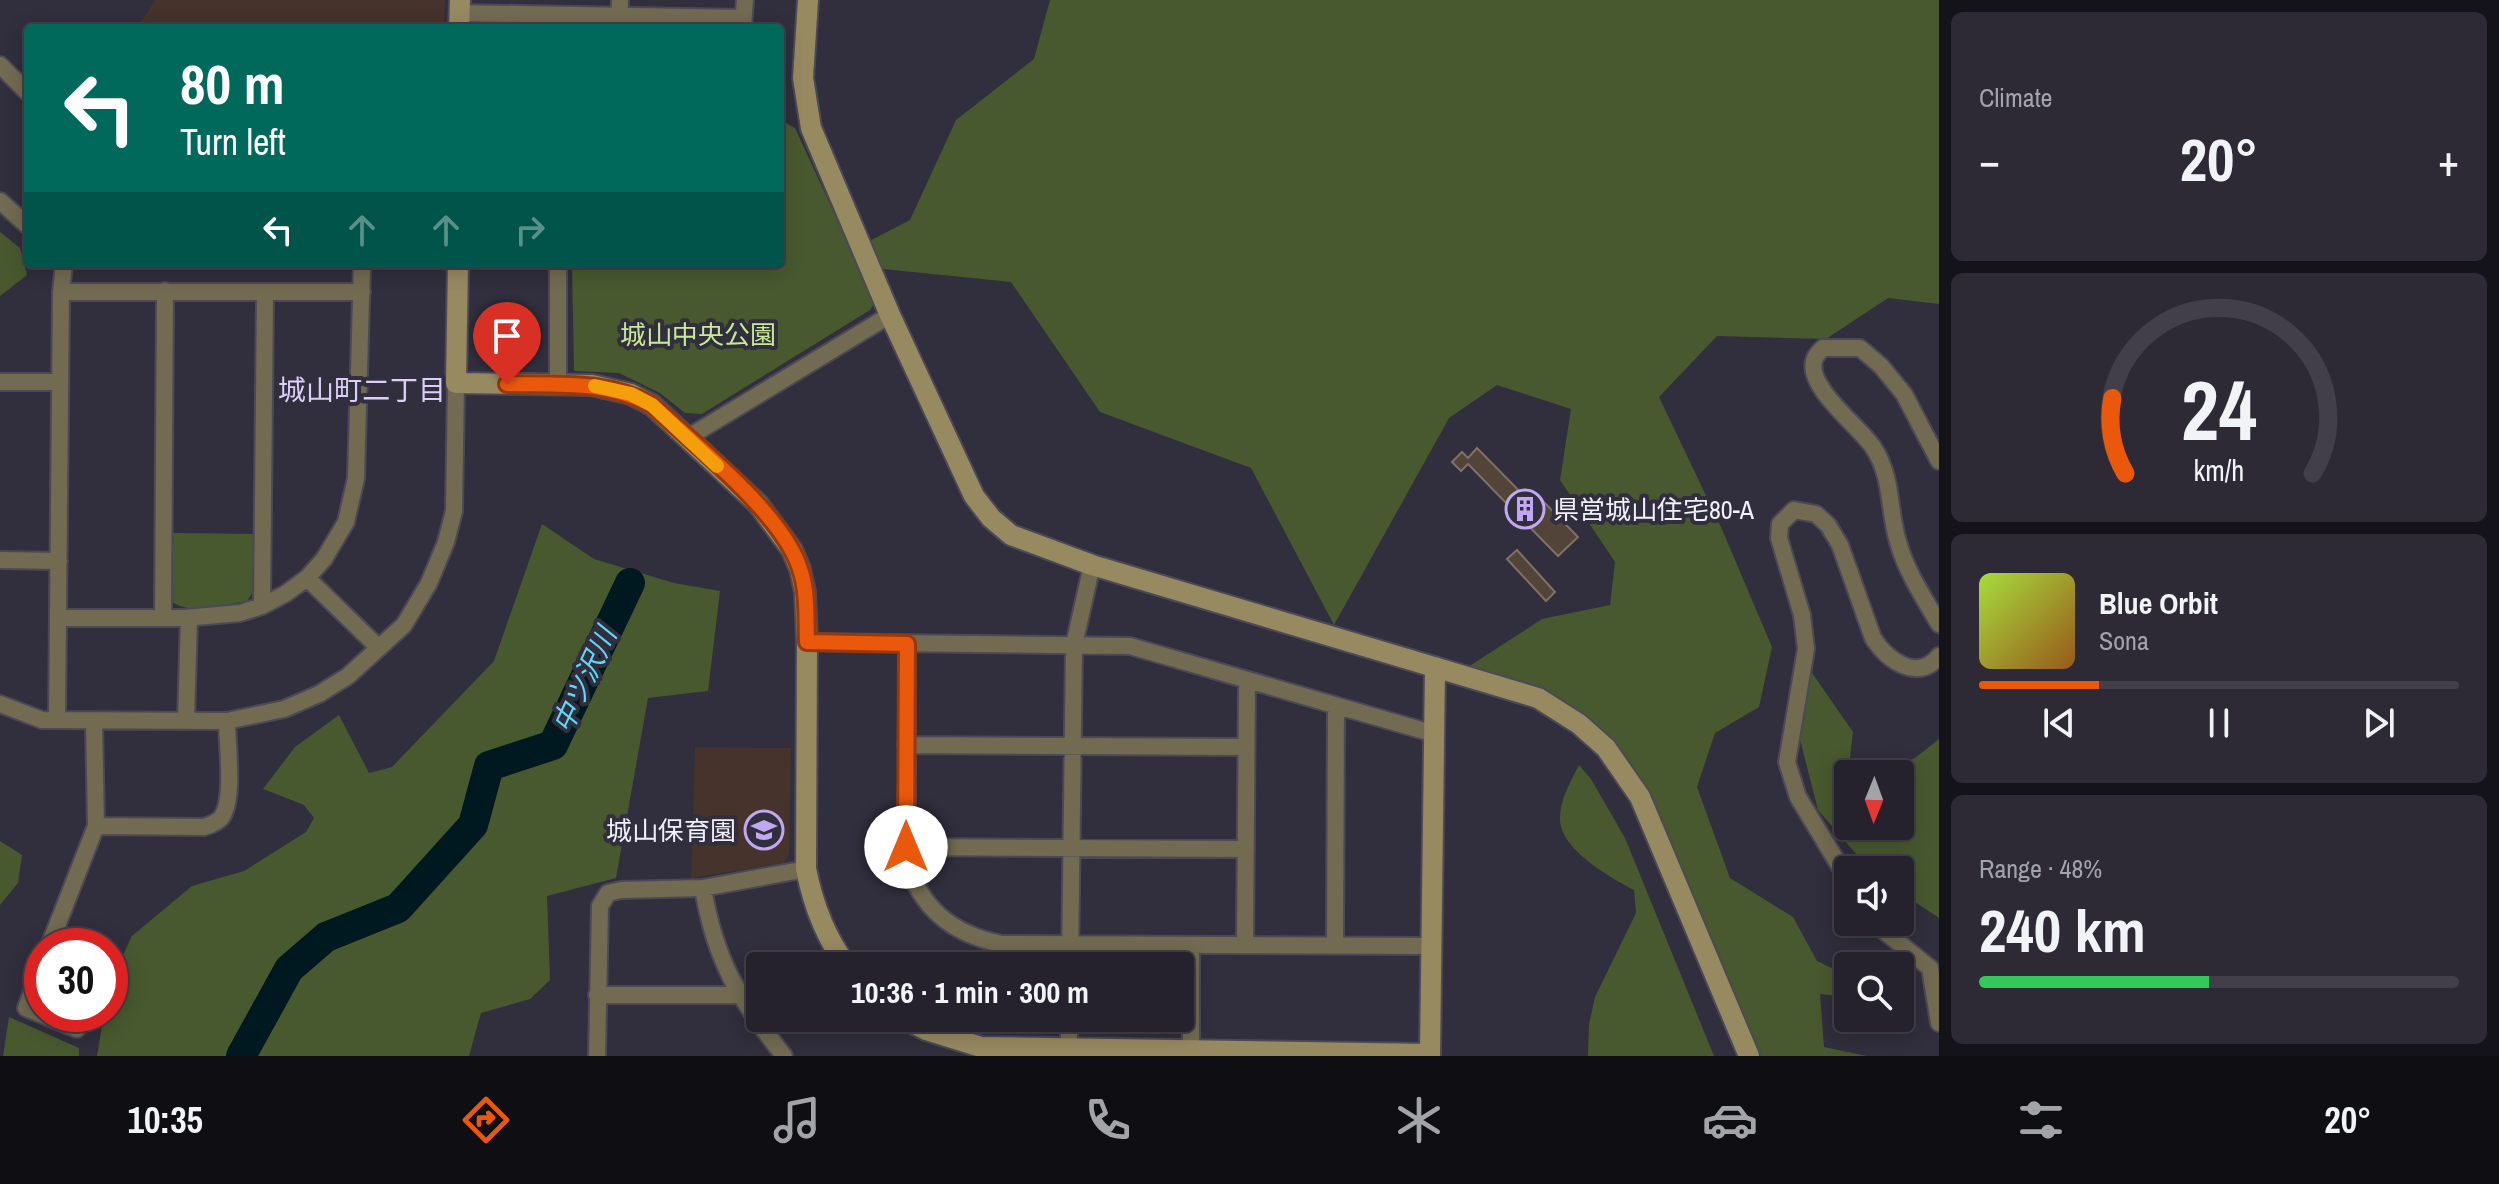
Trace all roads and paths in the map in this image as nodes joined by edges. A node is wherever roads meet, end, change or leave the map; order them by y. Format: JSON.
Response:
{"nodes":[{"id":1,"x":745,"y":0,"type":"edge"},
{"id":2,"x":808,"y":0,"type":"edge"},
{"id":3,"x":459,"y":14,"type":"edge"},
{"id":4,"x":620,"y":14,"type":"edge"},
{"id":5,"x":743,"y":23,"type":"edge"},
{"id":6,"x":0,"y":65,"type":"edge"},
{"id":7,"x":24,"y":89,"type":"edge"},
{"id":8,"x":0,"y":201,"type":"edge"},
{"id":9,"x":24,"y":222,"type":"edge"},
{"id":10,"x":64,"y":268,"type":"edge"},
{"id":11,"x":362,"y":268,"type":"edge"},
{"id":12,"x":458,"y":268,"type":"edge"},
{"id":13,"x":558,"y":268,"type":"edge"},
{"id":14,"x":165,"y":291,"type":"junction"},
{"id":15,"x":61,"y":292,"type":"junction"},
{"id":16,"x":362,"y":292,"type":"junction"},
{"id":17,"x":265,"y":293,"type":"junction"},
{"id":18,"x":890,"y":315,"type":"junction"},
{"id":19,"x":0,"y":382,"type":"edge"},
{"id":20,"x":60,"y":382,"type":"junction"},
{"id":21,"x":456,"y":383,"type":"junction"},
{"id":22,"x":558,"y":385,"type":"junction"},
{"id":23,"x":687,"y":438,"type":"junction"},
{"id":24,"x":1939,"y":461,"type":"edge"},
{"id":25,"x":0,"y":560,"type":"edge"},
{"id":26,"x":59,"y":561,"type":"junction"},
{"id":27,"x":1092,"y":565,"type":"junction"},
{"id":28,"x":307,"y":578,"type":"junction"},
{"id":29,"x":262,"y":606,"type":"junction"},
{"id":30,"x":58,"y":618,"type":"junction"},
{"id":31,"x":163,"y":618,"type":"junction"},
{"id":32,"x":189,"y":618,"type":"junction"},
{"id":33,"x":1939,"y":624,"type":"edge"},
{"id":34,"x":807,"y":642,"type":"junction"},
{"id":35,"x":907,"y":644,"type":"junction"},
{"id":36,"x":1074,"y":645,"type":"junction"},
{"id":37,"x":379,"y":648,"type":"junction"},
{"id":38,"x":1939,"y":656,"type":"edge"},
{"id":39,"x":1435,"y":667,"type":"junction"},
{"id":40,"x":1247,"y":680,"type":"junction"},
{"id":41,"x":0,"y":704,"type":"edge"},
{"id":42,"x":1336,"y":706,"type":"junction"},
{"id":43,"x":57,"y":720,"type":"junction"},
{"id":44,"x":186,"y":721,"type":"junction"},
{"id":45,"x":227,"y":721,"type":"junction"},
{"id":46,"x":94,"y":722,"type":"junction"},
{"id":47,"x":1435,"y":734,"type":"junction"},
{"id":48,"x":906,"y":745,"type":"junction"},
{"id":49,"x":1073,"y":746,"type":"junction"},
{"id":50,"x":1246,"y":747,"type":"junction"},
{"id":51,"x":96,"y":826,"type":"junction"},
{"id":52,"x":906,"y":847,"type":"junction"},
{"id":53,"x":1072,"y":848,"type":"junction"},
{"id":54,"x":1246,"y":849,"type":"junction"},
{"id":55,"x":1834,"y":857,"type":"edge"},
{"id":56,"x":806,"y":869,"type":"junction"},
{"id":57,"x":703,"y":888,"type":"junction"},
{"id":58,"x":56,"y":928,"type":"edge"},
{"id":59,"x":1890,"y":936,"type":"edge"},
{"id":60,"x":1071,"y":944,"type":"junction"},
{"id":61,"x":1191,"y":945,"type":"junction"},
{"id":62,"x":1245,"y":945,"type":"junction"},
{"id":63,"x":1335,"y":945,"type":"junction"},
{"id":64,"x":1432,"y":946,"type":"junction"},
{"id":65,"x":838,"y":952,"type":"edge"},
{"id":66,"x":1071,"y":952,"type":"edge"},
{"id":67,"x":597,"y":995,"type":"junction"},
{"id":68,"x":739,"y":995,"type":"junction"},
{"id":69,"x":1939,"y":1023,"type":"edge"},
{"id":70,"x":932,"y":1032,"type":"edge"},
{"id":71,"x":1071,"y":1032,"type":"edge"},
{"id":72,"x":1191,"y":1051,"type":"junction"},
{"id":73,"x":1074,"y":1052,"type":"edge"},
{"id":74,"x":1333,"y":1054,"type":"edge"},
{"id":75,"x":1430,"y":1055,"type":"edge"},
{"id":76,"x":597,"y":1056,"type":"edge"},
{"id":77,"x":784,"y":1056,"type":"edge"},
{"id":78,"x":1749,"y":1056,"type":"edge"}],
"edges":[{"from":1,"to":5,"type":"street"},
{"from":2,"to":18,"type":"street"},
{"from":3,"to":4,"type":"street"},
{"from":4,"to":5,"type":"street"},
{"from":6,"to":7,"type":"street"},
{"from":8,"to":9,"type":"street"},
{"from":10,"to":15,"type":"street"},
{"from":11,"to":16,"type":"street"},
{"from":12,"to":21,"type":"street"},
{"from":13,"to":22,"type":"street"},
{"from":14,"to":15,"type":"street"},
{"from":14,"to":17,"type":"street"},
{"from":14,"to":31,"type":"street"},
{"from":15,"to":20,"type":"street"},
{"from":16,"to":17,"type":"street"},
{"from":16,"to":28,"type":"street"},
{"from":17,"to":29,"type":"street"},
{"from":18,"to":23,"type":"street"},
{"from":18,"to":27,"type":"street"},
{"from":19,"to":20,"type":"street"},
{"from":20,"to":26,"type":"street"},
{"from":21,"to":22,"type":"street"},
{"from":21,"to":37,"type":"street"},
{"from":22,"to":23,"type":"street"},
{"from":23,"to":34,"type":"street"},
{"from":24,"to":33,"type":"street"},
{"from":25,"to":26,"type":"street"},
{"from":26,"to":30,"type":"street"},
{"from":27,"to":36,"type":"street"},
{"from":27,"to":39,"type":"street"},
{"from":28,"to":29,"type":"street"},
{"from":28,"to":37,"type":"street"},
{"from":29,"to":32,"type":"street"},
{"from":30,"to":31,"type":"street"},
{"from":30,"to":43,"type":"street"},
{"from":31,"to":32,"type":"street"},
{"from":32,"to":44,"type":"street"},
{"from":34,"to":35,"type":"street"},
{"from":34,"to":56,"type":"street"},
{"from":35,"to":36,"type":"street"},
{"from":35,"to":48,"type":"street"},
{"from":36,"to":40,"type":"street"},
{"from":36,"to":49,"type":"street"},
{"from":37,"to":45,"type":"street"},
{"from":38,"to":55,"type":"street"},
{"from":39,"to":47,"type":"street"},
{"from":39,"to":78,"type":"street"},
{"from":40,"to":42,"type":"street"},
{"from":40,"to":50,"type":"street"},
{"from":41,"to":43,"type":"street"},
{"from":42,"to":47,"type":"street"},
{"from":42,"to":63,"type":"street"},
{"from":43,"to":46,"type":"street"},
{"from":44,"to":45,"type":"street"},
{"from":44,"to":46,"type":"street"},
{"from":45,"to":51,"type":"street"},
{"from":46,"to":51,"type":"street"},
{"from":47,"to":64,"type":"street"},
{"from":48,"to":49,"type":"street"},
{"from":48,"to":52,"type":"street"},
{"from":49,"to":50,"type":"street"},
{"from":49,"to":53,"type":"street"},
{"from":50,"to":54,"type":"street"},
{"from":51,"to":58,"type":"street"},
{"from":52,"to":53,"type":"street"},
{"from":52,"to":60,"type":"street"},
{"from":53,"to":54,"type":"street"},
{"from":53,"to":60,"type":"street"},
{"from":54,"to":62,"type":"street"},
{"from":56,"to":57,"type":"street"},
{"from":56,"to":65,"type":"street"},
{"from":57,"to":67,"type":"street"},
{"from":57,"to":68,"type":"street"},
{"from":59,"to":69,"type":"street"},
{"from":60,"to":61,"type":"street"},
{"from":60,"to":66,"type":"street"},
{"from":61,"to":62,"type":"street"},
{"from":61,"to":72,"type":"street"},
{"from":62,"to":63,"type":"street"},
{"from":63,"to":64,"type":"street"},
{"from":64,"to":75,"type":"street"},
{"from":67,"to":68,"type":"street"},
{"from":67,"to":76,"type":"street"},
{"from":68,"to":77,"type":"street"},
{"from":70,"to":73,"type":"street"},
{"from":71,"to":73,"type":"street"},
{"from":72,"to":73,"type":"street"},
{"from":72,"to":74,"type":"street"},
{"from":74,"to":75,"type":"street"}]}
